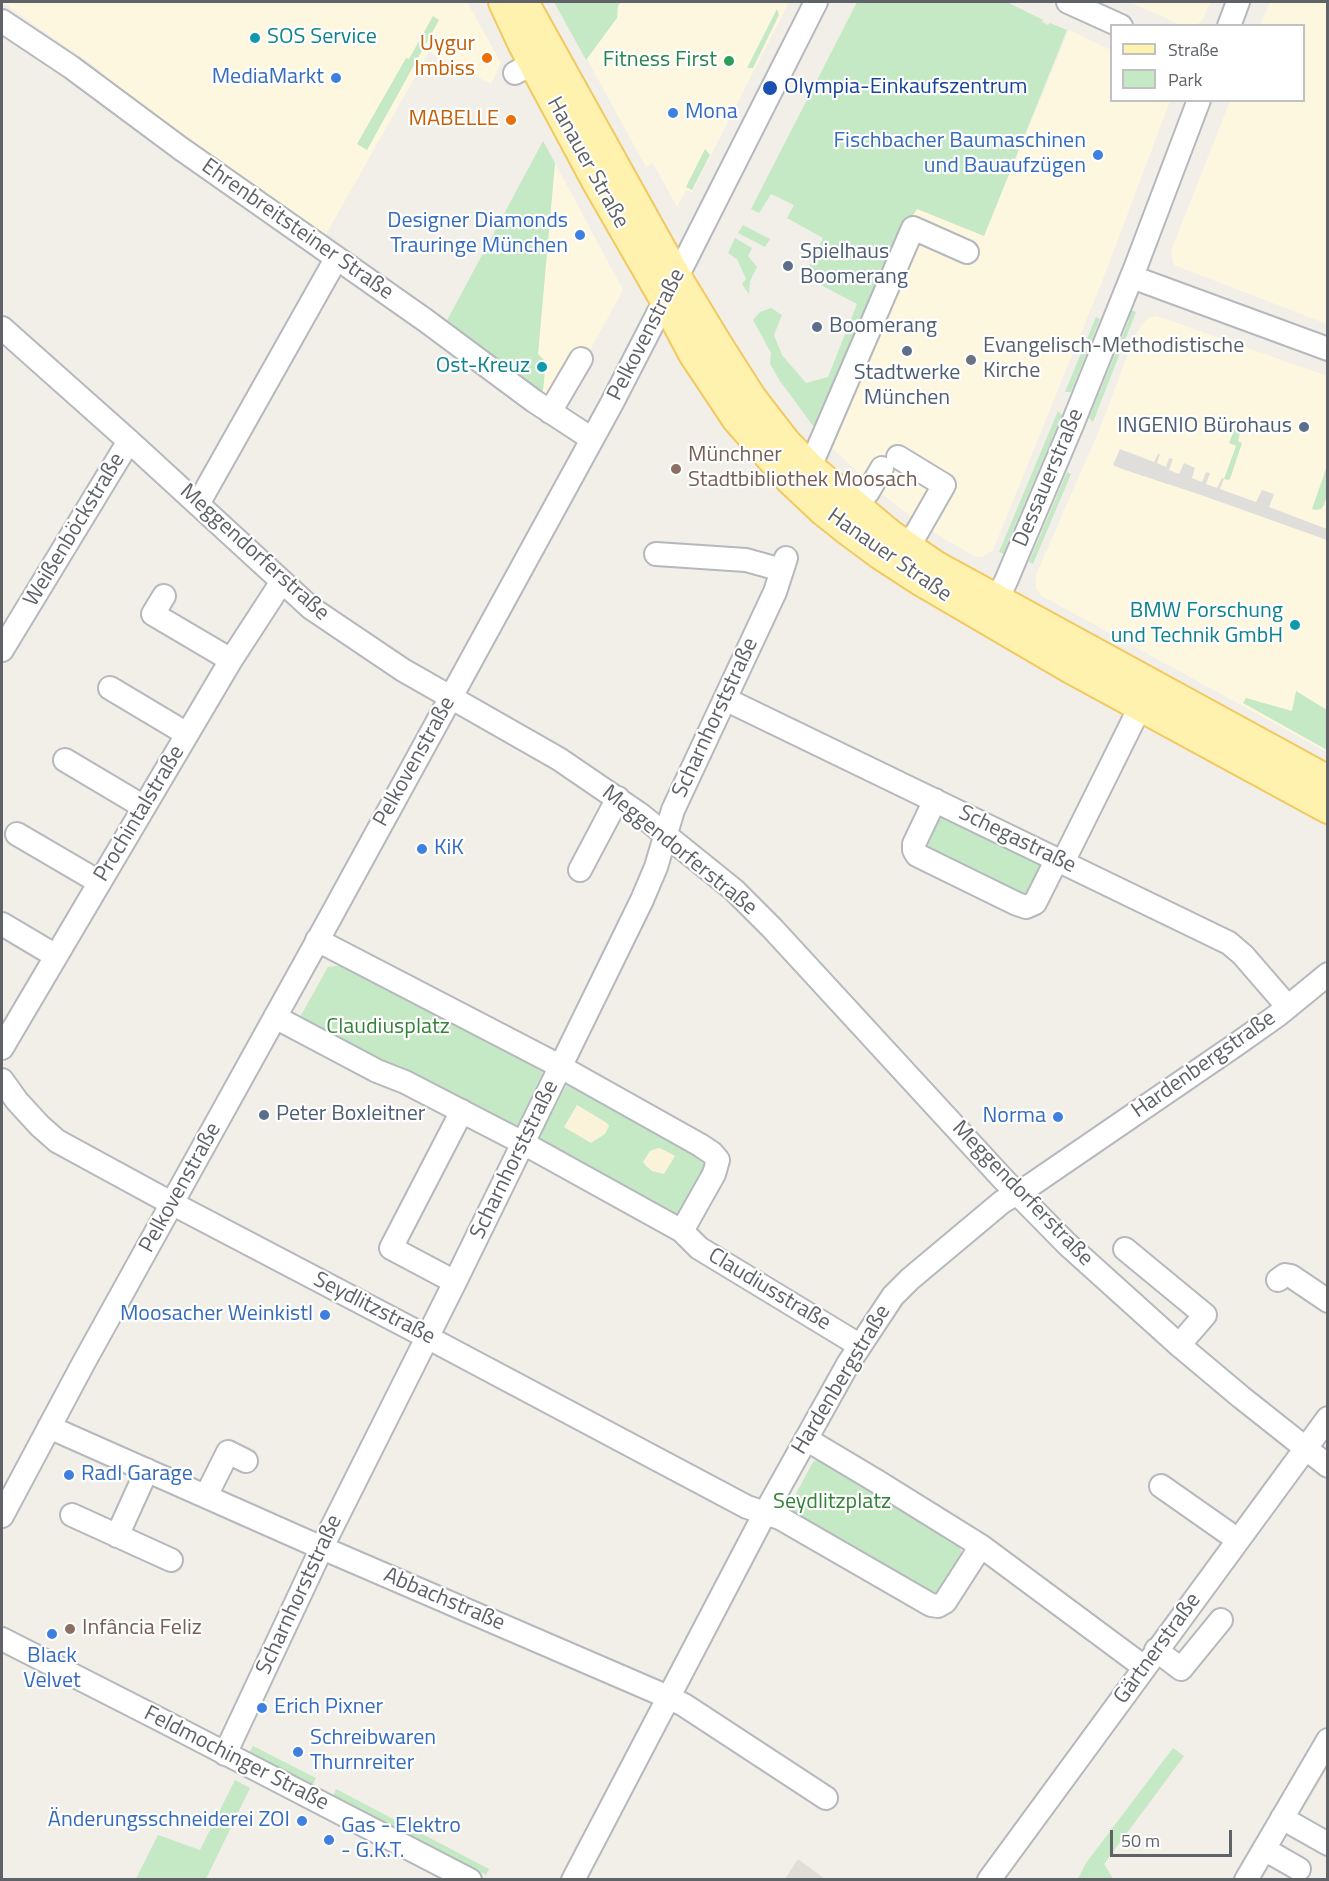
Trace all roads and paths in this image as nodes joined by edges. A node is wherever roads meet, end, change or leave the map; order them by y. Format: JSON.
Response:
{"nodes":[{"id":1,"x":816,"y":2,"type":"edge"},
{"id":2,"x":1068,"y":2,"type":"edge"},
{"id":3,"x":1238,"y":2,"type":"edge"},
{"id":4,"x":521,"y":6,"type":"edge"},
{"id":5,"x":2,"y":21,"type":"edge"},
{"id":6,"x":1117,"y":24,"type":"edge"},
{"id":7,"x":1229,"y":24,"type":"edge"},
{"id":8,"x":1198,"y":102,"type":"edge"},
{"id":9,"x":967,"y":252,"type":"dead end"},
{"id":10,"x":336,"y":259,"type":"junction"},
{"id":11,"x":1132,"y":277,"type":"junction"},
{"id":12,"x":671,"y":289,"type":"junction"},
{"id":13,"x":2,"y":328,"type":"edge"},
{"id":14,"x":1328,"y":349,"type":"edge"},
{"id":15,"x":581,"y":358,"type":"dead end"},
{"id":16,"x":550,"y":412,"type":"junction"},
{"id":17,"x":592,"y":439,"type":"junction"},
{"id":18,"x":129,"y":441,"type":"junction"},
{"id":19,"x":810,"y":467,"type":"junction"},
{"id":20,"x":198,"y":504,"type":"junction"},
{"id":21,"x":855,"y":505,"type":"junction"},
{"id":22,"x":908,"y":548,"type":"junction"},
{"id":23,"x":656,"y":554,"type":"dead end"},
{"id":24,"x":281,"y":583,"type":"junction"},
{"id":25,"x":164,"y":596,"type":"dead end"},
{"id":26,"x":991,"y":610,"type":"junction"},
{"id":27,"x":2,"y":650,"type":"edge"},
{"id":28,"x":231,"y":660,"type":"junction"},
{"id":29,"x":110,"y":688,"type":"dead end"},
{"id":30,"x":451,"y":697,"type":"junction"},
{"id":31,"x":725,"y":699,"type":"junction"},
{"id":32,"x":1140,"y":707,"type":"junction"},
{"id":33,"x":187,"y":734,"type":"junction"},
{"id":34,"x":65,"y":760,"type":"dead end"},
{"id":35,"x":1328,"y":780,"type":"edge"},
{"id":36,"x":618,"y":798,"type":"junction"},
{"id":37,"x":935,"y":800,"type":"junction"},
{"id":38,"x":144,"y":807,"type":"junction"},
{"id":39,"x":1328,"y":808,"type":"edge"},
{"id":40,"x":17,"y":834,"type":"dead end"},
{"id":41,"x":665,"y":834,"type":"junction"},
{"id":42,"x":1060,"y":861,"type":"junction"},
{"id":43,"x":580,"y":870,"type":"dead end"},
{"id":44,"x":99,"y":882,"type":"junction"},
{"id":45,"x":2,"y":924,"type":"edge"},
{"id":46,"x":317,"y":940,"type":"junction"},
{"id":47,"x":56,"y":956,"type":"junction"},
{"id":48,"x":1328,"y":974,"type":"edge"},
{"id":49,"x":1288,"y":1007,"type":"junction"},
{"id":50,"x":275,"y":1017,"type":"junction"},
{"id":51,"x":2,"y":1048,"type":"edge"},
{"id":52,"x":560,"y":1067,"type":"junction"},
{"id":53,"x":2,"y":1080,"type":"edge"},
{"id":54,"x":462,"y":1111,"type":"junction"},
{"id":55,"x":523,"y":1143,"type":"junction"},
{"id":56,"x":1016,"y":1193,"type":"junction"},
{"id":57,"x":172,"y":1204,"type":"junction"},
{"id":58,"x":682,"y":1231,"type":"junction"},
{"id":59,"x":1125,"y":1249,"type":"dead end"},
{"id":60,"x":1278,"y":1280,"type":"dead end"},
{"id":61,"x":455,"y":1282,"type":"junction"},
{"id":62,"x":1301,"y":1292,"type":"dead end"},
{"id":63,"x":1328,"y":1301,"type":"edge"},
{"id":64,"x":1328,"y":1310,"type":"edge"},
{"id":65,"x":428,"y":1337,"type":"junction"},
{"id":66,"x":1179,"y":1345,"type":"junction"},
{"id":67,"x":859,"y":1346,"type":"junction"},
{"id":68,"x":1328,"y":1418,"type":"edge"},
{"id":69,"x":49,"y":1427,"type":"junction"},
{"id":70,"x":806,"y":1439,"type":"junction"},
{"id":71,"x":1305,"y":1449,"type":"junction"},
{"id":72,"x":246,"y":1461,"type":"dead end"},
{"id":73,"x":1328,"y":1466,"type":"edge"},
{"id":74,"x":147,"y":1470,"type":"junction"},
{"id":75,"x":1161,"y":1486,"type":"dead end"},
{"id":76,"x":206,"y":1496,"type":"junction"},
{"id":77,"x":765,"y":1513,"type":"junction"},
{"id":78,"x":72,"y":1515,"type":"dead end"},
{"id":79,"x":2,"y":1516,"type":"edge"},
{"id":80,"x":117,"y":1536,"type":"junction"},
{"id":81,"x":1238,"y":1540,"type":"junction"},
{"id":82,"x":981,"y":1546,"type":"junction"},
{"id":83,"x":322,"y":1548,"type":"junction"},
{"id":84,"x":171,"y":1560,"type":"dead end"},
{"id":85,"x":1221,"y":1620,"type":"dead end"},
{"id":86,"x":2,"y":1640,"type":"edge"},
{"id":87,"x":1150,"y":1659,"type":"junction"},
{"id":88,"x":668,"y":1697,"type":"junction"},
{"id":89,"x":1328,"y":1740,"type":"edge"},
{"id":90,"x":225,"y":1754,"type":"junction"},
{"id":91,"x":826,"y":1798,"type":"dead end"},
{"id":92,"x":1282,"y":1818,"type":"junction"},
{"id":93,"x":1328,"y":1844,"type":"edge"},
{"id":94,"x":1264,"y":1849,"type":"junction"},
{"id":95,"x":1299,"y":1869,"type":"dead end"},
{"id":96,"x":470,"y":1880,"type":"edge"},
{"id":97,"x":573,"y":1880,"type":"edge"},
{"id":98,"x":989,"y":1880,"type":"edge"},
{"id":99,"x":1246,"y":1880,"type":"edge"}],
"edges":[{"from":1,"to":12,"type":"street","name":"Pelkovenstraße"},
{"from":2,"to":6,"type":"street"},
{"from":3,"to":7,"type":"street"},
{"from":4,"to":12,"type":"main road","name":"Hanauer Straße"},
{"from":4,"to":12,"type":"main road","name":"Hanauer Straße"},
{"from":5,"to":10,"type":"street","name":"Ehrenbreitsteiner Straße"},
{"from":8,"to":11,"type":"street","name":"Dessauerstraße"},
{"from":9,"to":19,"type":"street"},
{"from":10,"to":16,"type":"street","name":"Ehrenbreitsteiner Straße"},
{"from":10,"to":20,"type":"street"},
{"from":11,"to":14,"type":"street"},
{"from":11,"to":26,"type":"street","name":"Dessauerstraße"},
{"from":12,"to":17,"type":"street","name":"Pelkovenstraße"},
{"from":12,"to":19,"type":"main road","name":"Hanauer Straße"},
{"from":12,"to":26,"type":"main road","name":"Hanauer Straße"},
{"from":13,"to":18,"type":"street","name":"Meggendorferstraße"},
{"from":15,"to":16,"type":"street"},
{"from":16,"to":17,"type":"street","name":"Ehrenbreitsteiner Straße"},
{"from":17,"to":30,"type":"street","name":"Pelkovenstraße"},
{"from":18,"to":20,"type":"street","name":"Meggendorferstraße"},
{"from":18,"to":27,"type":"street","name":"Weißenböckstraße"},
{"from":19,"to":21,"type":"main road","name":"Hanauer Straße"},
{"from":20,"to":24,"type":"street","name":"Meggendorferstraße"},
{"from":21,"to":22,"type":"main road","name":"Hanauer Straße"},
{"from":21,"to":22,"type":"street"},
{"from":22,"to":26,"type":"main road","name":"Hanauer Straße"},
{"from":23,"to":31,"type":"street","name":"Scharnhorststraße"},
{"from":24,"to":28,"type":"street","name":"Prochintalstraße"},
{"from":24,"to":30,"type":"street","name":"Meggendorferstraße"},
{"from":25,"to":28,"type":"street"},
{"from":26,"to":32,"type":"main road","name":"Hanauer Straße"},
{"from":26,"to":35,"type":"main road","name":"Hanauer Straße"},
{"from":28,"to":33,"type":"street","name":"Prochintalstraße"},
{"from":29,"to":33,"type":"street"},
{"from":30,"to":36,"type":"street","name":"Meggendorferstraße"},
{"from":30,"to":46,"type":"street","name":"Pelkovenstraße"},
{"from":31,"to":37,"type":"street","name":"Schegastraße"},
{"from":31,"to":41,"type":"street","name":"Scharnhorststraße"},
{"from":32,"to":39,"type":"main road","name":"Hanauer Straße"},
{"from":32,"to":42,"type":"street"},
{"from":33,"to":38,"type":"street","name":"Prochintalstraße"},
{"from":34,"to":38,"type":"street"},
{"from":36,"to":41,"type":"street","name":"Meggendorferstraße"},
{"from":36,"to":43,"type":"street"},
{"from":37,"to":42,"type":"street","name":"Schegastraße"},
{"from":37,"to":42,"type":"street"},
{"from":38,"to":44,"type":"street","name":"Prochintalstraße"},
{"from":40,"to":44,"type":"street"},
{"from":41,"to":52,"type":"street","name":"Scharnhorststraße"},
{"from":41,"to":56,"type":"street","name":"Meggendorferstraße"},
{"from":42,"to":49,"type":"street","name":"Schegastraße"},
{"from":44,"to":47,"type":"street","name":"Prochintalstraße"},
{"from":45,"to":47,"type":"street"},
{"from":46,"to":50,"type":"street","name":"Pelkovenstraße"},
{"from":46,"to":52,"type":"street"},
{"from":47,"to":51,"type":"street","name":"Prochintalstraße"},
{"from":48,"to":49,"type":"street","name":"Hardenbergstraße"},
{"from":49,"to":56,"type":"street","name":"Hardenbergstraße"},
{"from":50,"to":54,"type":"street"},
{"from":50,"to":57,"type":"street","name":"Pelkovenstraße"},
{"from":52,"to":55,"type":"street","name":"Scharnhorststraße"},
{"from":52,"to":58,"type":"street"},
{"from":53,"to":57,"type":"street","name":"Seydlitzstraße"},
{"from":54,"to":55,"type":"street"},
{"from":54,"to":61,"type":"street"},
{"from":55,"to":58,"type":"street"},
{"from":55,"to":61,"type":"street","name":"Scharnhorststraße"},
{"from":56,"to":66,"type":"street","name":"Meggendorferstraße"},
{"from":56,"to":67,"type":"street","name":"Hardenbergstraße"},
{"from":57,"to":65,"type":"street","name":"Seydlitzstraße"},
{"from":57,"to":69,"type":"street","name":"Pelkovenstraße"},
{"from":58,"to":67,"type":"street","name":"Claudiusstraße"},
{"from":59,"to":66,"type":"street"},
{"from":60,"to":63,"type":"street"},
{"from":61,"to":65,"type":"street","name":"Scharnhorststraße"},
{"from":62,"to":64,"type":"street"},
{"from":65,"to":77,"type":"street","name":"Seydlitzstraße"},
{"from":65,"to":83,"type":"street","name":"Scharnhorststraße"},
{"from":66,"to":71,"type":"street","name":"Meggendorferstraße"},
{"from":67,"to":70,"type":"street","name":"Hardenbergstraße"},
{"from":68,"to":71,"type":"street","name":"Gärtnerstraße"},
{"from":69,"to":74,"type":"street","name":"Abbachstraße"},
{"from":69,"to":79,"type":"street","name":"Pelkovenstraße"},
{"from":70,"to":77,"type":"street","name":"Hardenbergstraße"},
{"from":70,"to":82,"type":"street"},
{"from":71,"to":73,"type":"street","name":"Meggendorferstraße"},
{"from":71,"to":81,"type":"street","name":"Gärtnerstraße"},
{"from":72,"to":76,"type":"street"},
{"from":74,"to":76,"type":"street","name":"Abbachstraße"},
{"from":74,"to":80,"type":"street"},
{"from":75,"to":81,"type":"street"},
{"from":76,"to":83,"type":"street","name":"Abbachstraße"},
{"from":77,"to":82,"type":"street"},
{"from":77,"to":88,"type":"street","name":"Hardenbergstraße"},
{"from":78,"to":80,"type":"street"},
{"from":80,"to":84,"type":"street"},
{"from":81,"to":87,"type":"street","name":"Gärtnerstraße"},
{"from":82,"to":87,"type":"street"},
{"from":83,"to":88,"type":"street","name":"Abbachstraße"},
{"from":83,"to":90,"type":"street","name":"Scharnhorststraße"},
{"from":85,"to":87,"type":"street"},
{"from":86,"to":90,"type":"street","name":"Feldmochinger Straße"},
{"from":87,"to":98,"type":"street","name":"Gärtnerstraße"},
{"from":88,"to":91,"type":"street","name":"Abbachstraße"},
{"from":88,"to":97,"type":"street","name":"Hardenbergstraße"},
{"from":89,"to":92,"type":"street"},
{"from":90,"to":96,"type":"street","name":"Feldmochinger Straße"},
{"from":92,"to":93,"type":"street"},
{"from":92,"to":94,"type":"street"},
{"from":94,"to":95,"type":"street"},
{"from":94,"to":99,"type":"street"}]}
